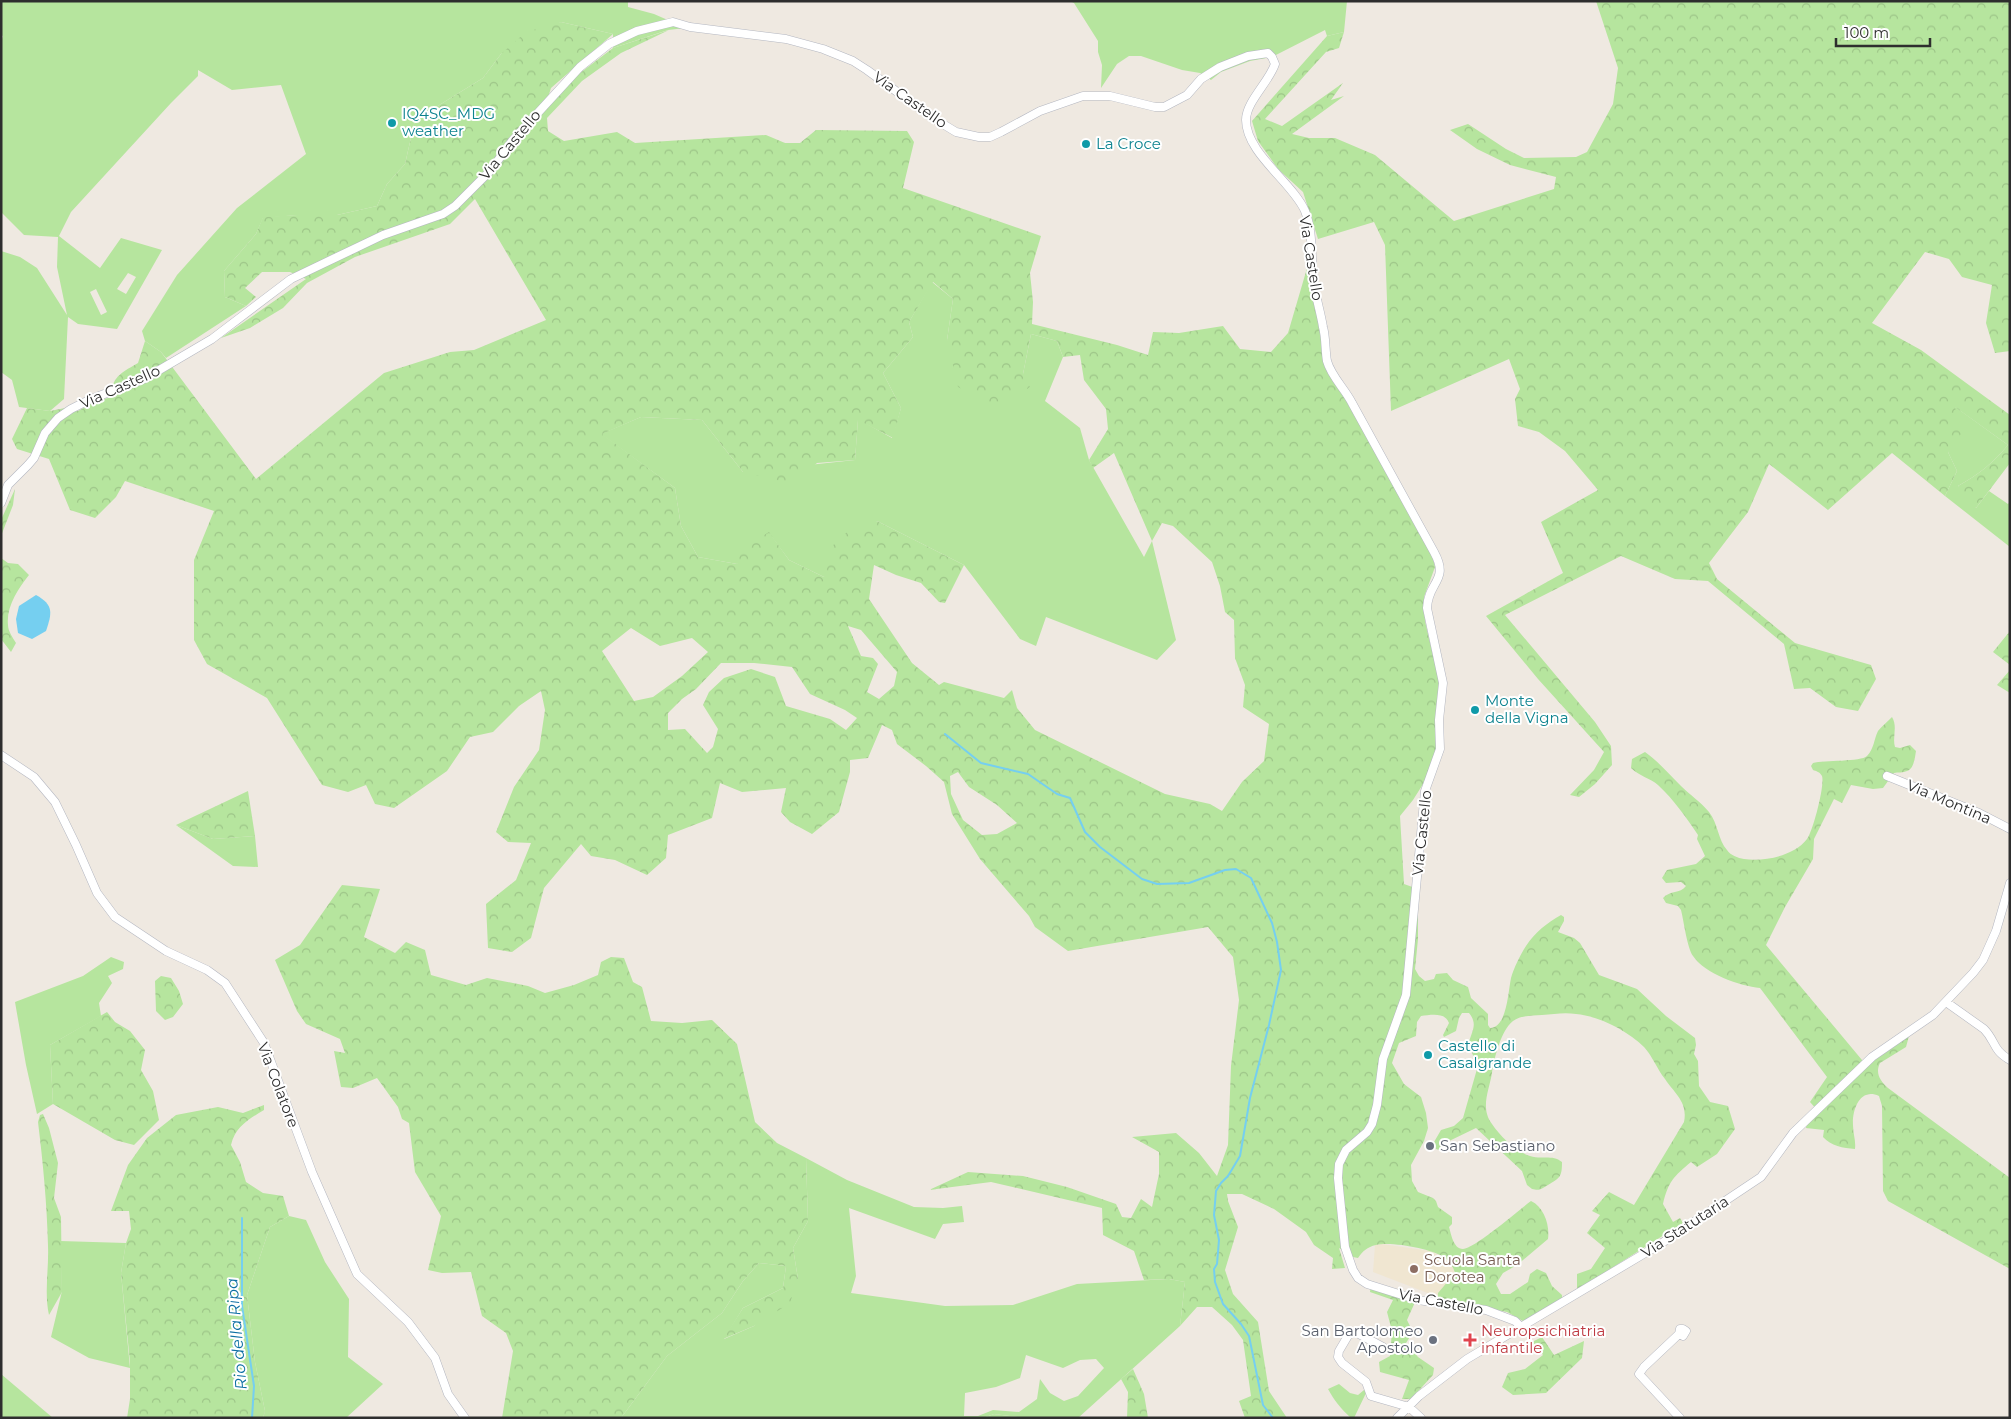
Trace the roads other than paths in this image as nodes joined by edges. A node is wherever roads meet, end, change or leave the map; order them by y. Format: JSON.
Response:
{"nodes":[{"id":1,"x":1,"y":503,"type":"edge"},
{"id":2,"x":1,"y":755,"type":"edge"},
{"id":3,"x":1887,"y":776,"type":"dead end"},
{"id":4,"x":2010,"y":829,"type":"edge"},
{"id":5,"x":2010,"y":883,"type":"edge"},
{"id":6,"x":1946,"y":1002,"type":"junction"},
{"id":7,"x":2010,"y":1060,"type":"edge"},
{"id":8,"x":1520,"y":1326,"type":"junction"},
{"id":9,"x":1679,"y":1334,"type":"dead end"},
{"id":10,"x":1383,"y":1347,"type":"dead end"},
{"id":11,"x":1409,"y":1407,"type":"junction"},
{"id":12,"x":465,"y":1418,"type":"edge"},
{"id":13,"x":1397,"y":1418,"type":"edge"},
{"id":14,"x":1421,"y":1418,"type":"edge"},
{"id":15,"x":1680,"y":1418,"type":"edge"}],
"edges":[{"from":1,"to":8,"type":"street","name":"Via Castello"},
{"from":2,"to":12,"type":"street","name":"Via Colatore"},
{"from":3,"to":4,"type":"street","name":"Via Montina"},
{"from":5,"to":6,"type":"street","name":"Via Statutaria"},
{"from":6,"to":7,"type":"street"},
{"from":6,"to":8,"type":"street","name":"Via Statutaria"},
{"from":8,"to":11,"type":"street","name":"Via Statutaria"},
{"from":9,"to":15,"type":"street"},
{"from":10,"to":11,"type":"street"},
{"from":11,"to":13,"type":"street","name":"Via Statutaria"},
{"from":11,"to":14,"type":"street"}]}
